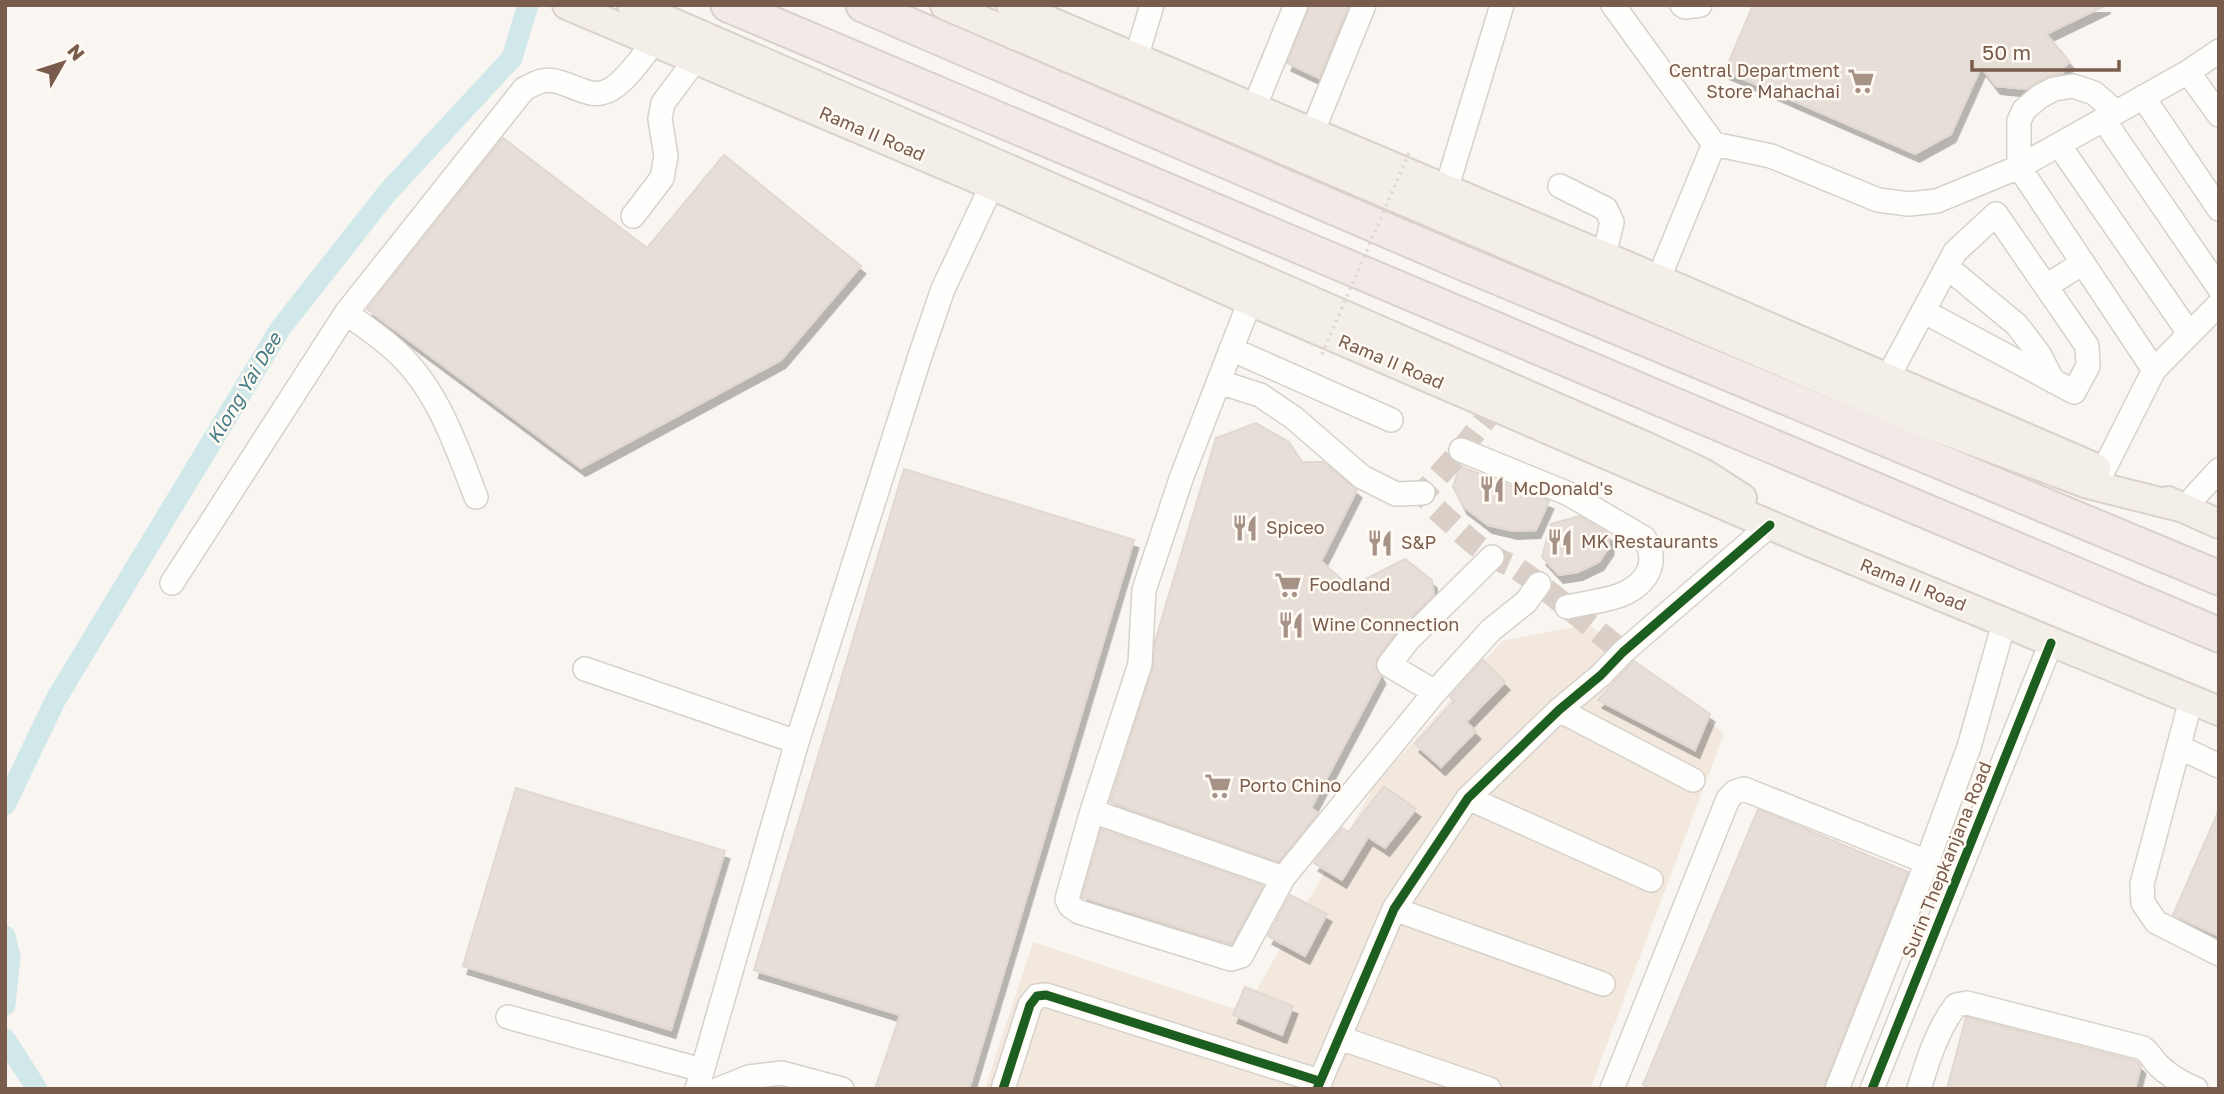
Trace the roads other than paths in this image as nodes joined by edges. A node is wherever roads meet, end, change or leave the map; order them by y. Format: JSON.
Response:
{"nodes":[{"id":1,"x":567,"y":5,"type":"edge"},
{"id":2,"x":632,"y":5,"type":"edge"},
{"id":3,"x":728,"y":5,"type":"edge"},
{"id":4,"x":863,"y":5,"type":"edge"},
{"id":5,"x":945,"y":5,"type":"edge"},
{"id":6,"x":1011,"y":5,"type":"edge"},
{"id":7,"x":1152,"y":5,"type":"edge"},
{"id":8,"x":1296,"y":5,"type":"edge"},
{"id":9,"x":1364,"y":5,"type":"edge"},
{"id":10,"x":1502,"y":5,"type":"edge"},
{"id":11,"x":1613,"y":5,"type":"edge"},
{"id":12,"x":1682,"y":5,"type":"edge"},
{"id":13,"x":1700,"y":5,"type":"edge"},
{"id":14,"x":1054,"y":14,"type":"edge"},
{"id":15,"x":654,"y":42,"type":"junction"},
{"id":16,"x":2219,"y":51,"type":"edge"},
{"id":17,"x":1136,"y":58,"type":"junction"},
{"id":18,"x":696,"y":59,"type":"junction"},
{"id":19,"x":2188,"y":72,"type":"junction"},
{"id":20,"x":2143,"y":97,"type":"junction"},
{"id":21,"x":1254,"y":108,"type":"junction"},
{"id":22,"x":2110,"y":115,"type":"junction"},
{"id":23,"x":2219,"y":115,"type":"edge"},
{"id":24,"x":1312,"y":133,"type":"junction"},
{"id":25,"x":1714,"y":144,"type":"junction"},
{"id":26,"x":2059,"y":145,"type":"junction"},
{"id":27,"x":2018,"y":167,"type":"junction"},
{"id":28,"x":992,"y":184,"type":"junction"},
{"id":29,"x":1560,"y":186,"type":"dead end"},
{"id":30,"x":1446,"y":190,"type":"junction"},
{"id":31,"x":2219,"y":209,"type":"edge"},
{"id":32,"x":633,"y":216,"type":"dead end"},
{"id":33,"x":1604,"y":256,"type":"junction"},
{"id":34,"x":2083,"y":263,"type":"junction"},
{"id":35,"x":1947,"y":267,"type":"junction"},
{"id":36,"x":1658,"y":280,"type":"junction"},
{"id":37,"x":2046,"y":286,"type":"junction"},
{"id":38,"x":2219,"y":288,"type":"edge"},
{"id":39,"x":1250,"y":302,"type":"junction"},
{"id":40,"x":2219,"y":304,"type":"edge"},
{"id":41,"x":1923,"y":311,"type":"junction"},
{"id":42,"x":346,"y":313,"type":"junction"},
{"id":43,"x":2189,"y":333,"type":"junction"},
{"id":44,"x":1231,"y":349,"type":"junction"},
{"id":45,"x":2154,"y":370,"type":"junction"},
{"id":46,"x":1887,"y":379,"type":"junction"},
{"id":47,"x":2053,"y":381,"type":"junction"},
{"id":48,"x":1219,"y":382,"type":"junction"},
{"id":49,"x":1391,"y":420,"type":"dead end"},
{"id":50,"x":1461,"y":450,"type":"dead end"},
{"id":51,"x":2219,"y":470,"type":"edge"},
{"id":52,"x":2103,"y":471,"type":"junction"},
{"id":53,"x":1423,"y":493,"type":"dead end"},
{"id":54,"x":476,"y":497,"type":"dead end"},
{"id":55,"x":2184,"y":508,"type":"junction"},
{"id":56,"x":2219,"y":524,"type":"edge"},
{"id":57,"x":1770,"y":525,"type":"junction"},
{"id":58,"x":1812,"y":544,"type":"junction"},
{"id":59,"x":1492,"y":557,"type":"dead end"},
{"id":60,"x":2219,"y":579,"type":"edge"},
{"id":61,"x":172,"y":583,"type":"dead end"},
{"id":62,"x":1539,"y":584,"type":"dead end"},
{"id":63,"x":1567,"y":607,"type":"dead end"},
{"id":64,"x":2004,"y":623,"type":"junction"},
{"id":65,"x":2219,"y":635,"type":"edge"},
{"id":66,"x":2051,"y":643,"type":"junction"},
{"id":67,"x":585,"y":669,"type":"dead end"},
{"id":68,"x":1434,"y":692,"type":"junction"},
{"id":69,"x":2191,"y":700,"type":"junction"},
{"id":70,"x":1559,"y":710,"type":"junction"},
{"id":71,"x":2219,"y":711,"type":"edge"},
{"id":72,"x":797,"y":742,"type":"junction"},
{"id":73,"x":2179,"y":747,"type":"junction"},
{"id":74,"x":2219,"y":766,"type":"edge"},
{"id":75,"x":1693,"y":779,"type":"dead end"},
{"id":76,"x":1468,"y":798,"type":"junction"},
{"id":77,"x":1092,"y":811,"type":"junction"},
{"id":78,"x":1927,"y":862,"type":"junction"},
{"id":79,"x":1283,"y":878,"type":"junction"},
{"id":80,"x":1651,"y":880,"type":"dead end"},
{"id":81,"x":1394,"y":909,"type":"junction"},
{"id":82,"x":2219,"y":954,"type":"edge"},
{"id":83,"x":1603,"y":984,"type":"dead end"},
{"id":84,"x":508,"y":1017,"type":"dead end"},
{"id":85,"x":1340,"y":1038,"type":"junction"},
{"id":86,"x":699,"y":1079,"type":"edge"},
{"id":87,"x":1318,"y":1085,"type":"edge"},
{"id":88,"x":719,"y":1089,"type":"edge"},
{"id":89,"x":842,"y":1089,"type":"edge"},
{"id":90,"x":1003,"y":1089,"type":"edge"},
{"id":91,"x":1489,"y":1089,"type":"edge"},
{"id":92,"x":1612,"y":1089,"type":"edge"},
{"id":93,"x":1836,"y":1089,"type":"edge"},
{"id":94,"x":1872,"y":1089,"type":"edge"},
{"id":95,"x":1919,"y":1089,"type":"edge"},
{"id":96,"x":2196,"y":1089,"type":"edge"}],
"edges":[{"from":1,"to":15,"type":"main road","name":"Rama II Road"},
{"from":2,"to":58,"type":"main road"},
{"from":3,"to":65,"type":"highway"},
{"from":4,"to":60,"type":"highway"},
{"from":5,"to":55,"type":"main road"},
{"from":6,"to":14,"type":"main road"},
{"from":7,"to":17,"type":"street"},
{"from":8,"to":21,"type":"street"},
{"from":9,"to":24,"type":"street"},
{"from":10,"to":30,"type":"street"},
{"from":11,"to":25,"type":"street"},
{"from":12,"to":13,"type":"street"},
{"from":14,"to":17,"type":"main road"},
{"from":15,"to":18,"type":"main road","name":"Rama II Road"},
{"from":15,"to":42,"type":"street"},
{"from":16,"to":19,"type":"street"},
{"from":17,"to":21,"type":"main road"},
{"from":18,"to":28,"type":"main road","name":"Rama II Road"},
{"from":18,"to":32,"type":"street"},
{"from":19,"to":20,"type":"street"},
{"from":19,"to":23,"type":"street"},
{"from":20,"to":22,"type":"street"},
{"from":20,"to":31,"type":"street"},
{"from":21,"to":24,"type":"main road"},
{"from":22,"to":26,"type":"street"},
{"from":22,"to":27,"type":"street"},
{"from":22,"to":38,"type":"street"},
{"from":24,"to":30,"type":"main road"},
{"from":25,"to":27,"type":"street"},
{"from":25,"to":36,"type":"street"},
{"from":26,"to":27,"type":"street"},
{"from":26,"to":43,"type":"street"},
{"from":27,"to":34,"type":"street"},
{"from":28,"to":39,"type":"main road","name":"Rama II Road"},
{"from":28,"to":72,"type":"street"},
{"from":29,"to":33,"type":"street"},
{"from":30,"to":33,"type":"main road"},
{"from":33,"to":36,"type":"main road"},
{"from":34,"to":37,"type":"street"},
{"from":34,"to":45,"type":"street"},
{"from":35,"to":37,"type":"street"},
{"from":35,"to":41,"type":"street"},
{"from":35,"to":47,"type":"street"},
{"from":36,"to":46,"type":"main road"},
{"from":37,"to":47,"type":"street"},
{"from":39,"to":44,"type":"street"},
{"from":39,"to":57,"type":"main road","name":"Rama II Road"},
{"from":40,"to":43,"type":"street"},
{"from":41,"to":46,"type":"street"},
{"from":41,"to":47,"type":"street"},
{"from":42,"to":54,"type":"street"},
{"from":42,"to":61,"type":"street"},
{"from":43,"to":45,"type":"street"},
{"from":44,"to":48,"type":"street"},
{"from":44,"to":49,"type":"street"},
{"from":45,"to":52,"type":"street"},
{"from":46,"to":52,"type":"main road"},
{"from":48,"to":53,"type":"street"},
{"from":48,"to":77,"type":"street"},
{"from":50,"to":63,"type":"street"},
{"from":51,"to":55,"type":"street"},
{"from":52,"to":55,"type":"main road"},
{"from":55,"to":56,"type":"main road"},
{"from":57,"to":58,"type":"main road","name":"Rama II Road"},
{"from":57,"to":70,"type":"street"},
{"from":58,"to":64,"type":"main road","name":"Rama II Road"},
{"from":59,"to":68,"type":"street"},
{"from":62,"to":68,"type":"street"},
{"from":64,"to":66,"type":"main road","name":"Rama II Road"},
{"from":64,"to":78,"type":"street"},
{"from":66,"to":69,"type":"main road","name":"Rama II Road"},
{"from":66,"to":94,"type":"street","name":"Surin Thepkanjana Road"},
{"from":67,"to":72,"type":"street"},
{"from":68,"to":79,"type":"street"},
{"from":69,"to":71,"type":"main road","name":"Rama II Road"},
{"from":69,"to":73,"type":"street"},
{"from":70,"to":75,"type":"street"},
{"from":70,"to":76,"type":"street"},
{"from":72,"to":86,"type":"street"},
{"from":73,"to":74,"type":"street"},
{"from":73,"to":82,"type":"street"},
{"from":76,"to":80,"type":"street"},
{"from":76,"to":81,"type":"street"},
{"from":77,"to":79,"type":"street"},
{"from":77,"to":79,"type":"street"},
{"from":78,"to":92,"type":"street"},
{"from":78,"to":93,"type":"street"},
{"from":81,"to":83,"type":"street"},
{"from":81,"to":85,"type":"street"},
{"from":84,"to":86,"type":"street"},
{"from":85,"to":87,"type":"street"},
{"from":85,"to":91,"type":"street"},
{"from":87,"to":90,"type":"street"},
{"from":88,"to":89,"type":"street"},
{"from":95,"to":96,"type":"street"}]}
